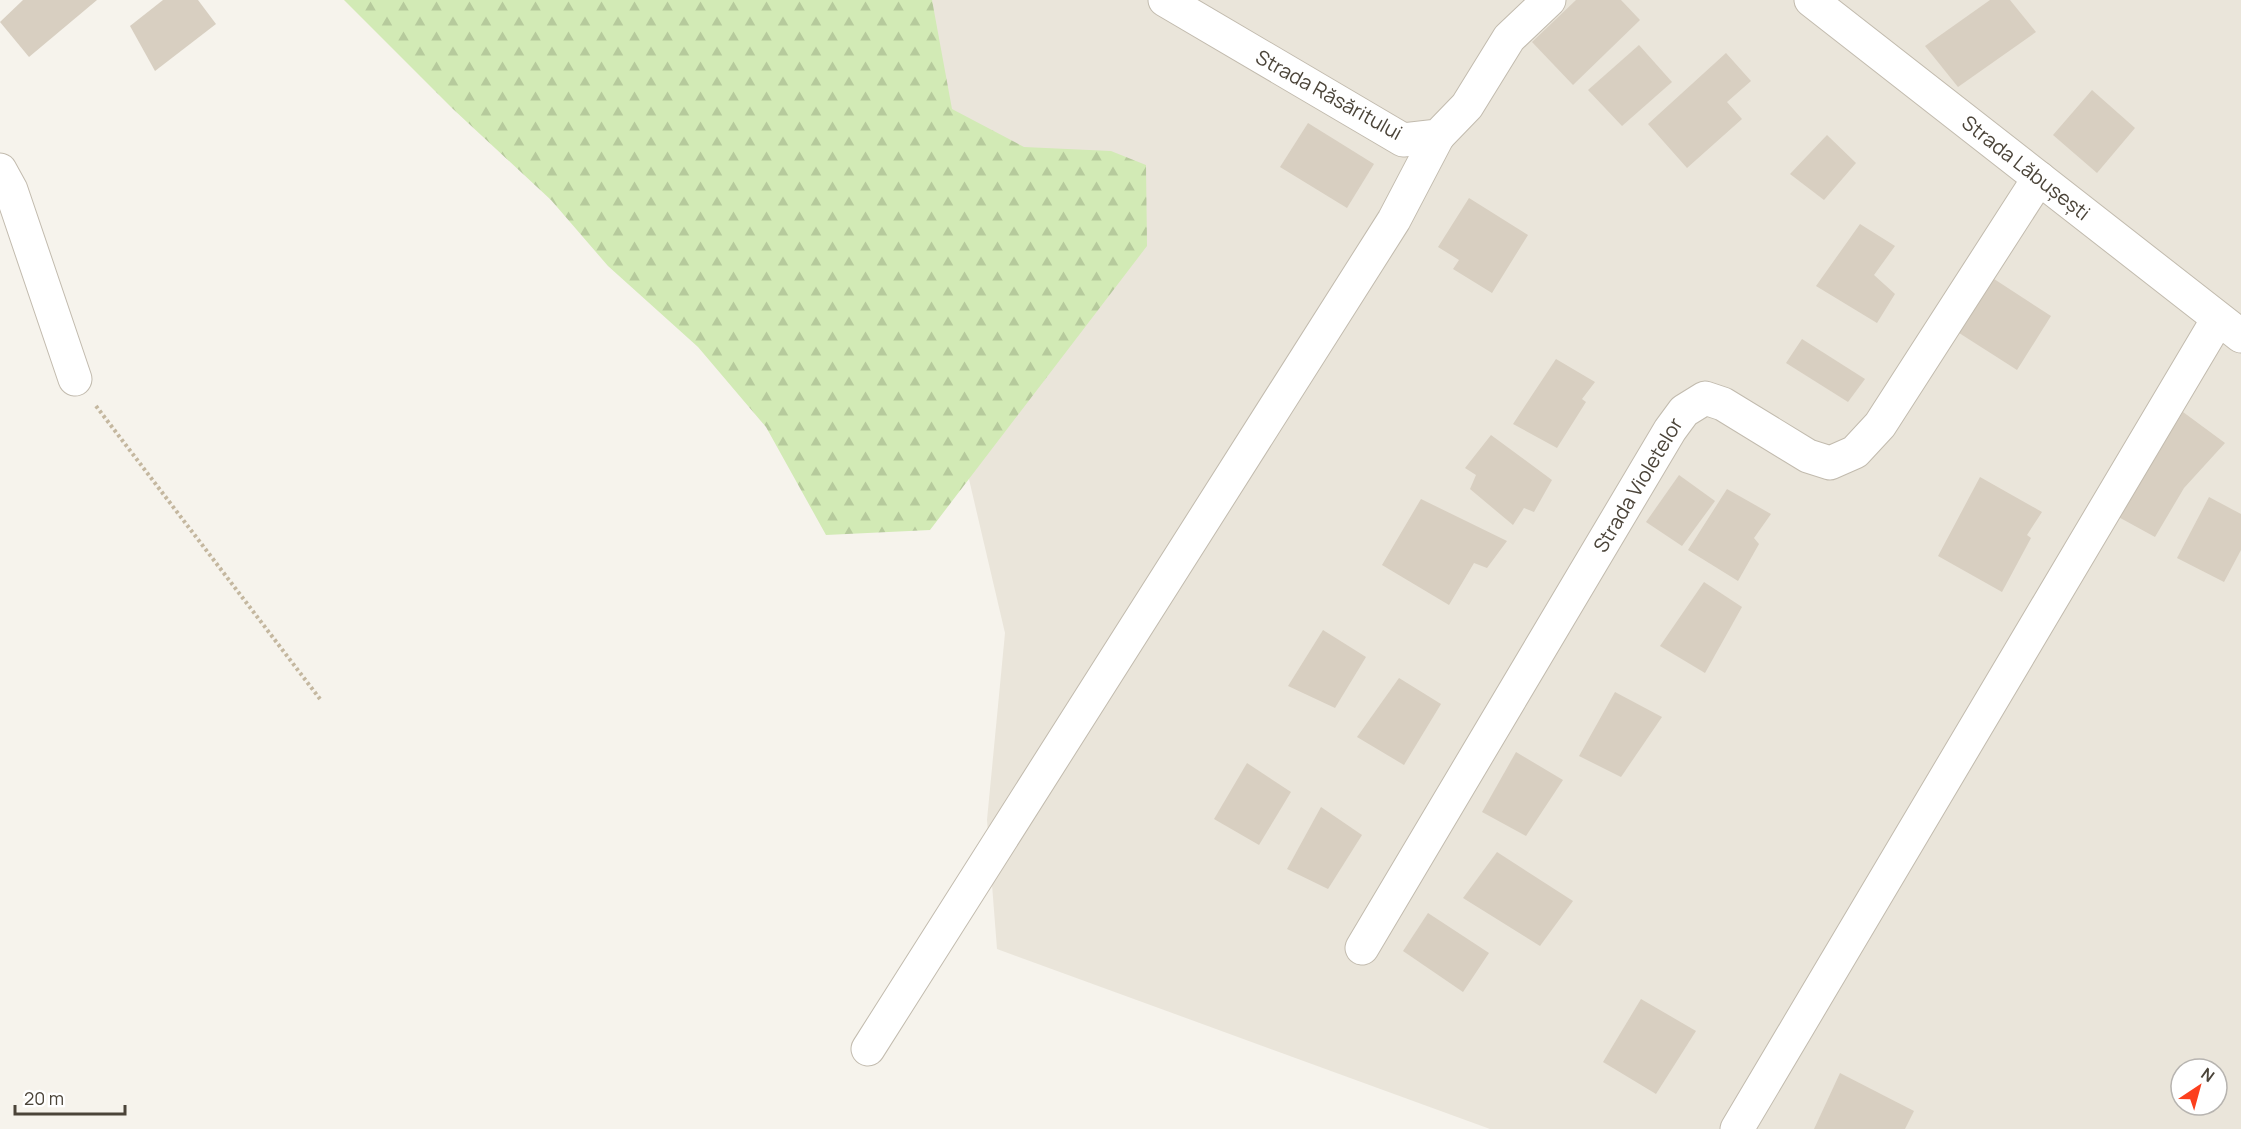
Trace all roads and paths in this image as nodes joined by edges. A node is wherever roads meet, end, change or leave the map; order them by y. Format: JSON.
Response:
{"nodes":[{"id":1,"x":1165,"y":0,"type":"edge"},
{"id":2,"x":1549,"y":0,"type":"edge"},
{"id":3,"x":1811,"y":0,"type":"edge"},
{"id":4,"x":1438,"y":136,"type":"junction"},
{"id":5,"x":0,"y":170,"type":"edge"},
{"id":6,"x":2039,"y":178,"type":"junction"},
{"id":7,"x":2230,"y":328,"type":"edge"},
{"id":8,"x":75,"y":379,"type":"joint"},
{"id":9,"x":320,"y":699,"type":"dead end"},
{"id":10,"x":1362,"y":948,"type":"dead end"},
{"id":11,"x":868,"y":1049,"type":"dead end"},
{"id":12,"x":1737,"y":1129,"type":"edge"}],
"edges":[{"from":1,"to":4,"type":"street","name":"Strada Răsăritului"},
{"from":2,"to":4,"type":"street"},
{"from":3,"to":6,"type":"street","name":"Strada Lăbușești"},
{"from":4,"to":11,"type":"street"},
{"from":5,"to":8,"type":"street"},
{"from":6,"to":7,"type":"street","name":"Strada Lăbușești"},
{"from":6,"to":10,"type":"street","name":"Strada Violetelor"},
{"from":7,"to":12,"type":"street"},
{"from":8,"to":9,"type":"path"}]}
